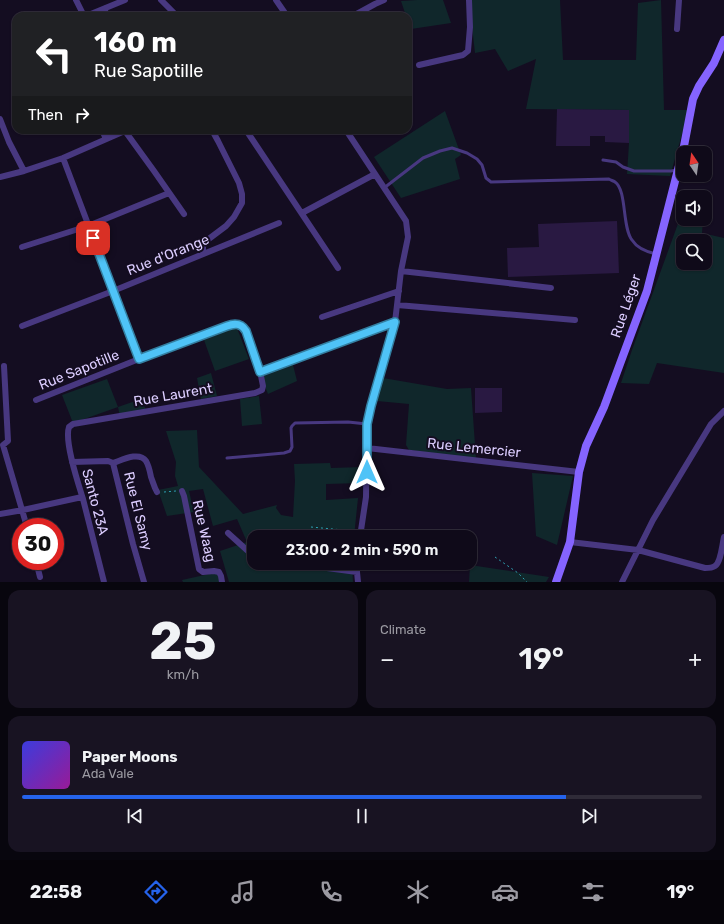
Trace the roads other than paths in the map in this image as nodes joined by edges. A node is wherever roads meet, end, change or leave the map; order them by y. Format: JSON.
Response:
{"nodes":[{"id":1,"x":76,"y":0,"type":"edge"},
{"id":2,"x":125,"y":0,"type":"edge"},
{"id":3,"x":161,"y":0,"type":"edge"},
{"id":4,"x":276,"y":0,"type":"edge"},
{"id":5,"x":384,"y":0,"type":"edge"},
{"id":6,"x":470,"y":0,"type":"edge"},
{"id":7,"x":679,"y":0,"type":"edge"},
{"id":8,"x":374,"y":2,"type":"edge"},
{"id":9,"x":106,"y":8,"type":"junction"},
{"id":10,"x":83,"y":12,"type":"edge"},
{"id":11,"x":96,"y":12,"type":"edge"},
{"id":12,"x":108,"y":12,"type":"edge"},
{"id":13,"x":173,"y":12,"type":"edge"},
{"id":14,"x":284,"y":12,"type":"edge"},
{"id":15,"x":359,"y":12,"type":"edge"},
{"id":16,"x":677,"y":29,"type":"dead end"},
{"id":17,"x":724,"y":42,"type":"edge"},
{"id":18,"x":419,"y":65,"type":"dead end"},
{"id":19,"x":0,"y":119,"type":"edge"},
{"id":20,"x":104,"y":134,"type":"edge"},
{"id":21,"x":117,"y":134,"type":"edge"},
{"id":22,"x":129,"y":134,"type":"edge"},
{"id":23,"x":214,"y":134,"type":"edge"},
{"id":24,"x":249,"y":134,"type":"edge"},
{"id":25,"x":349,"y":134,"type":"edge"},
{"id":26,"x":106,"y":139,"type":"junction"},
{"id":27,"x":684,"y":146,"type":"edge"},
{"id":28,"x":63,"y":158,"type":"junction"},
{"id":29,"x":603,"y":160,"type":"dead end"},
{"id":30,"x":676,"y":170,"type":"edge"},
{"id":31,"x":24,"y":171,"type":"junction"},
{"id":32,"x":375,"y":174,"type":"junction"},
{"id":33,"x":676,"y":174,"type":"edge"},
{"id":34,"x":0,"y":177,"type":"edge"},
{"id":35,"x":384,"y":188,"type":"junction"},
{"id":36,"x":169,"y":193,"type":"junction"},
{"id":37,"x":184,"y":214,"type":"dead end"},
{"id":38,"x":302,"y":214,"type":"junction"},
{"id":39,"x":279,"y":223,"type":"dead end"},
{"id":40,"x":88,"y":226,"type":"junction"},
{"id":41,"x":22,"y":247,"type":"dead end"},
{"id":42,"x":204,"y":254,"type":"junction"},
{"id":43,"x":656,"y":254,"type":"junction"},
{"id":44,"x":338,"y":268,"type":"dead end"},
{"id":45,"x":401,"y":272,"type":"junction"},
{"id":46,"x":551,"y":288,"type":"dead end"},
{"id":47,"x":113,"y":291,"type":"junction"},
{"id":48,"x":399,"y":291,"type":"junction"},
{"id":49,"x":397,"y":305,"type":"junction"},
{"id":50,"x":322,"y":318,"type":"dead end"},
{"id":51,"x":575,"y":320,"type":"dead end"},
{"id":52,"x":395,"y":322,"type":"junction"},
{"id":53,"x":22,"y":326,"type":"dead end"},
{"id":54,"x":139,"y":359,"type":"junction"},
{"id":55,"x":4,"y":366,"type":"dead end"},
{"id":56,"x":260,"y":372,"type":"junction"},
{"id":57,"x":36,"y":400,"type":"dead end"},
{"id":58,"x":724,"y":411,"type":"edge"},
{"id":59,"x":367,"y":424,"type":"junction"},
{"id":60,"x":69,"y":427,"type":"joint"},
{"id":61,"x":2,"y":445,"type":"edge"},
{"id":62,"x":367,"y":448,"type":"junction"},
{"id":63,"x":227,"y":458,"type":"dead end"},
{"id":64,"x":72,"y":462,"type":"junction"},
{"id":65,"x":113,"y":463,"type":"junction"},
{"id":66,"x":579,"y":472,"type":"junction"},
{"id":67,"x":182,"y":491,"type":"road end"},
{"id":68,"x":157,"y":492,"type":"road end"},
{"id":69,"x":82,"y":497,"type":"junction"},
{"id":70,"x":22,"y":510,"type":"junction"},
{"id":71,"x":0,"y":514,"type":"edge"},
{"id":72,"x":24,"y":518,"type":"edge"},
{"id":73,"x":361,"y":530,"type":"edge"},
{"id":74,"x":228,"y":534,"type":"dead end"},
{"id":75,"x":724,"y":537,"type":"edge"},
{"id":76,"x":570,"y":542,"type":"junction"},
{"id":77,"x":247,"y":550,"type":"edge"},
{"id":78,"x":638,"y":550,"type":"junction"},
{"id":79,"x":38,"y":570,"type":"edge"},
{"id":80,"x":342,"y":570,"type":"edge"},
{"id":81,"x":357,"y":572,"type":"joint"},
{"id":82,"x":40,"y":577,"type":"dead end"},
{"id":83,"x":104,"y":582,"type":"edge"},
{"id":84,"x":144,"y":582,"type":"edge"},
{"id":85,"x":222,"y":582,"type":"edge"},
{"id":86,"x":358,"y":582,"type":"edge"},
{"id":87,"x":556,"y":582,"type":"edge"},
{"id":88,"x":622,"y":582,"type":"edge"}],
"edges":[{"from":1,"to":10,"type":"street"},
{"from":2,"to":9,"type":"street"},
{"from":3,"to":13,"type":"street"},
{"from":4,"to":14,"type":"street"},
{"from":5,"to":8,"type":"street"},
{"from":6,"to":18,"type":"street"},
{"from":7,"to":16,"type":"street"},
{"from":8,"to":15,"type":"street"},
{"from":9,"to":11,"type":"street"},
{"from":9,"to":12,"type":"lane"},
{"from":17,"to":27,"type":"street","name":"Rue Léger"},
{"from":19,"to":31,"type":"street"},
{"from":20,"to":26,"type":"street"},
{"from":21,"to":26,"type":"street"},
{"from":22,"to":36,"type":"street"},
{"from":23,"to":42,"type":"street"},
{"from":24,"to":38,"type":"street"},
{"from":25,"to":32,"type":"street"},
{"from":26,"to":28,"type":"street"},
{"from":28,"to":31,"type":"street"},
{"from":28,"to":40,"type":"street"},
{"from":29,"to":30,"type":"lane"},
{"from":31,"to":34,"type":"street"},
{"from":32,"to":35,"type":"street"},
{"from":32,"to":38,"type":"street"},
{"from":33,"to":43,"type":"street","name":"Rue Léger"},
{"from":35,"to":43,"type":"lane"},
{"from":35,"to":45,"type":"street"},
{"from":36,"to":37,"type":"street"},
{"from":36,"to":40,"type":"street"},
{"from":38,"to":44,"type":"street"},
{"from":39,"to":42,"type":"street","name":"Rue d'Orange"},
{"from":40,"to":41,"type":"street"},
{"from":40,"to":47,"type":"street"},
{"from":42,"to":47,"type":"street","name":"Rue d'Orange"},
{"from":43,"to":66,"type":"street","name":"Rue Léger"},
{"from":45,"to":46,"type":"street"},
{"from":45,"to":48,"type":"street"},
{"from":47,"to":53,"type":"street","name":"Rue d'Orange"},
{"from":47,"to":54,"type":"street"},
{"from":48,"to":49,"type":"street"},
{"from":48,"to":50,"type":"street"},
{"from":49,"to":51,"type":"street"},
{"from":49,"to":52,"type":"street"},
{"from":52,"to":56,"type":"street"},
{"from":52,"to":59,"type":"street"},
{"from":54,"to":56,"type":"street","name":"Rue Sapotille"},
{"from":54,"to":57,"type":"street","name":"Rue Sapotille"},
{"from":55,"to":61,"type":"street"},
{"from":56,"to":60,"type":"street","name":"Rue Laurent"},
{"from":58,"to":78,"type":"street"},
{"from":59,"to":62,"type":"street"},
{"from":59,"to":63,"type":"lane"},
{"from":60,"to":64,"type":"street","name":"Santo 23A"},
{"from":61,"to":70,"type":"street"},
{"from":62,"to":66,"type":"street","name":"Rue Lemercier"},
{"from":62,"to":73,"type":"street"},
{"from":64,"to":65,"type":"street","name":"Rue El Samy"},
{"from":64,"to":69,"type":"street","name":"Santo 23A"},
{"from":65,"to":68,"type":"street"},
{"from":65,"to":84,"type":"street","name":"Rue El Samy"},
{"from":66,"to":76,"type":"street","name":"Rue Léger"},
{"from":67,"to":85,"type":"street","name":"Rue Waag"},
{"from":69,"to":70,"type":"street"},
{"from":69,"to":83,"type":"street","name":"Santo 23A"},
{"from":70,"to":71,"type":"street"},
{"from":70,"to":72,"type":"street"},
{"from":74,"to":77,"type":"street"},
{"from":75,"to":78,"type":"street"},
{"from":76,"to":78,"type":"street"},
{"from":76,"to":87,"type":"street","name":"Rue Léger"},
{"from":78,"to":88,"type":"street"},
{"from":79,"to":82,"type":"street"},
{"from":80,"to":81,"type":"street"},
{"from":81,"to":86,"type":"street"}]}
